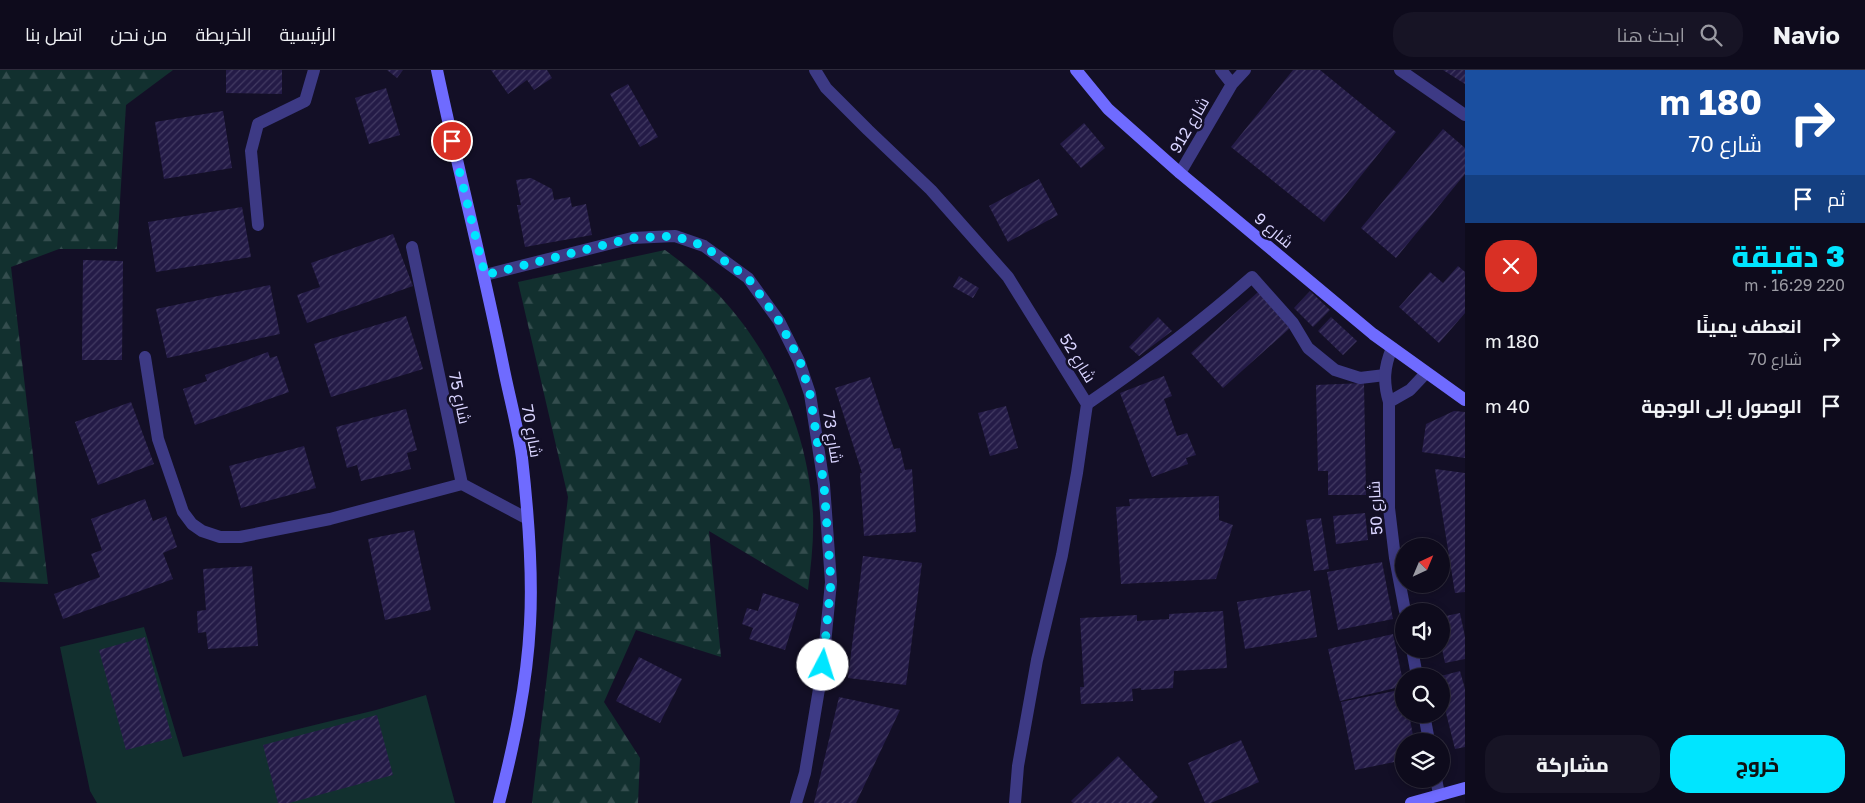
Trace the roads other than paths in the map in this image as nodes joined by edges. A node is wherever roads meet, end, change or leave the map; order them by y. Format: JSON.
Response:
{"nodes":[{"id":1,"x":314,"y":70,"type":"edge"},
{"id":2,"x":437,"y":70,"type":"edge"},
{"id":3,"x":815,"y":70,"type":"edge"},
{"id":4,"x":1076,"y":70,"type":"edge"},
{"id":5,"x":1221,"y":70,"type":"edge"},
{"id":6,"x":1245,"y":70,"type":"edge"},
{"id":7,"x":1400,"y":70,"type":"edge"},
{"id":8,"x":1232,"y":84,"type":"junction"},
{"id":9,"x":1465,"y":115,"type":"edge"},
{"id":10,"x":1180,"y":173,"type":"junction"},
{"id":11,"x":258,"y":225,"type":"dead end"},
{"id":12,"x":412,"y":247,"type":"dead end"},
{"id":13,"x":485,"y":275,"type":"junction"},
{"id":14,"x":1392,"y":348,"type":"junction"},
{"id":15,"x":145,"y":357,"type":"dead end"},
{"id":16,"x":1426,"y":373,"type":"junction"},
{"id":17,"x":1385,"y":375,"type":"junction"},
{"id":18,"x":1465,"y":400,"type":"edge"},
{"id":19,"x":1389,"y":402,"type":"junction"},
{"id":20,"x":1088,"y":404,"type":"junction"},
{"id":21,"x":462,"y":484,"type":"junction"},
{"id":22,"x":526,"y":518,"type":"junction"},
{"id":23,"x":1403,"y":603,"type":"edge"},
{"id":24,"x":1438,"y":788,"type":"edge"},
{"id":25,"x":1465,"y":788,"type":"edge"},
{"id":26,"x":1439,"y":794,"type":"junction"},
{"id":27,"x":500,"y":803,"type":"edge"},
{"id":28,"x":796,"y":803,"type":"edge"},
{"id":29,"x":1015,"y":803,"type":"edge"},
{"id":30,"x":1411,"y":803,"type":"edge"}],
"edges":[{"from":1,"to":11,"type":"street"},
{"from":2,"to":13,"type":"street","name":"شارع 70"},
{"from":3,"to":20,"type":"street","name":"شارع 52"},
{"from":4,"to":10,"type":"street","name":"شارع 9"},
{"from":5,"to":8,"type":"street"},
{"from":6,"to":8,"type":"street","name":"شارع 912"},
{"from":7,"to":9,"type":"street"},
{"from":8,"to":10,"type":"street","name":"شارع 912"},
{"from":10,"to":14,"type":"street","name":"شارع 9"},
{"from":12,"to":21,"type":"street","name":"شارع 75"},
{"from":13,"to":22,"type":"street","name":"شارع 70"},
{"from":13,"to":28,"type":"street","name":"شارع 73"},
{"from":14,"to":16,"type":"street","name":"شارع 9"},
{"from":14,"to":17,"type":"street","name":"شارع 50"},
{"from":15,"to":21,"type":"street"},
{"from":16,"to":18,"type":"street","name":"شارع 9"},
{"from":16,"to":19,"type":"street"},
{"from":17,"to":19,"type":"street","name":"شارع 50"},
{"from":17,"to":20,"type":"street"},
{"from":19,"to":23,"type":"street","name":"شارع 50"},
{"from":20,"to":29,"type":"street","name":"شارع 52"},
{"from":21,"to":22,"type":"street"},
{"from":22,"to":27,"type":"street","name":"شارع 70"},
{"from":24,"to":26,"type":"street"},
{"from":25,"to":26,"type":"street"},
{"from":26,"to":30,"type":"street"}]}
